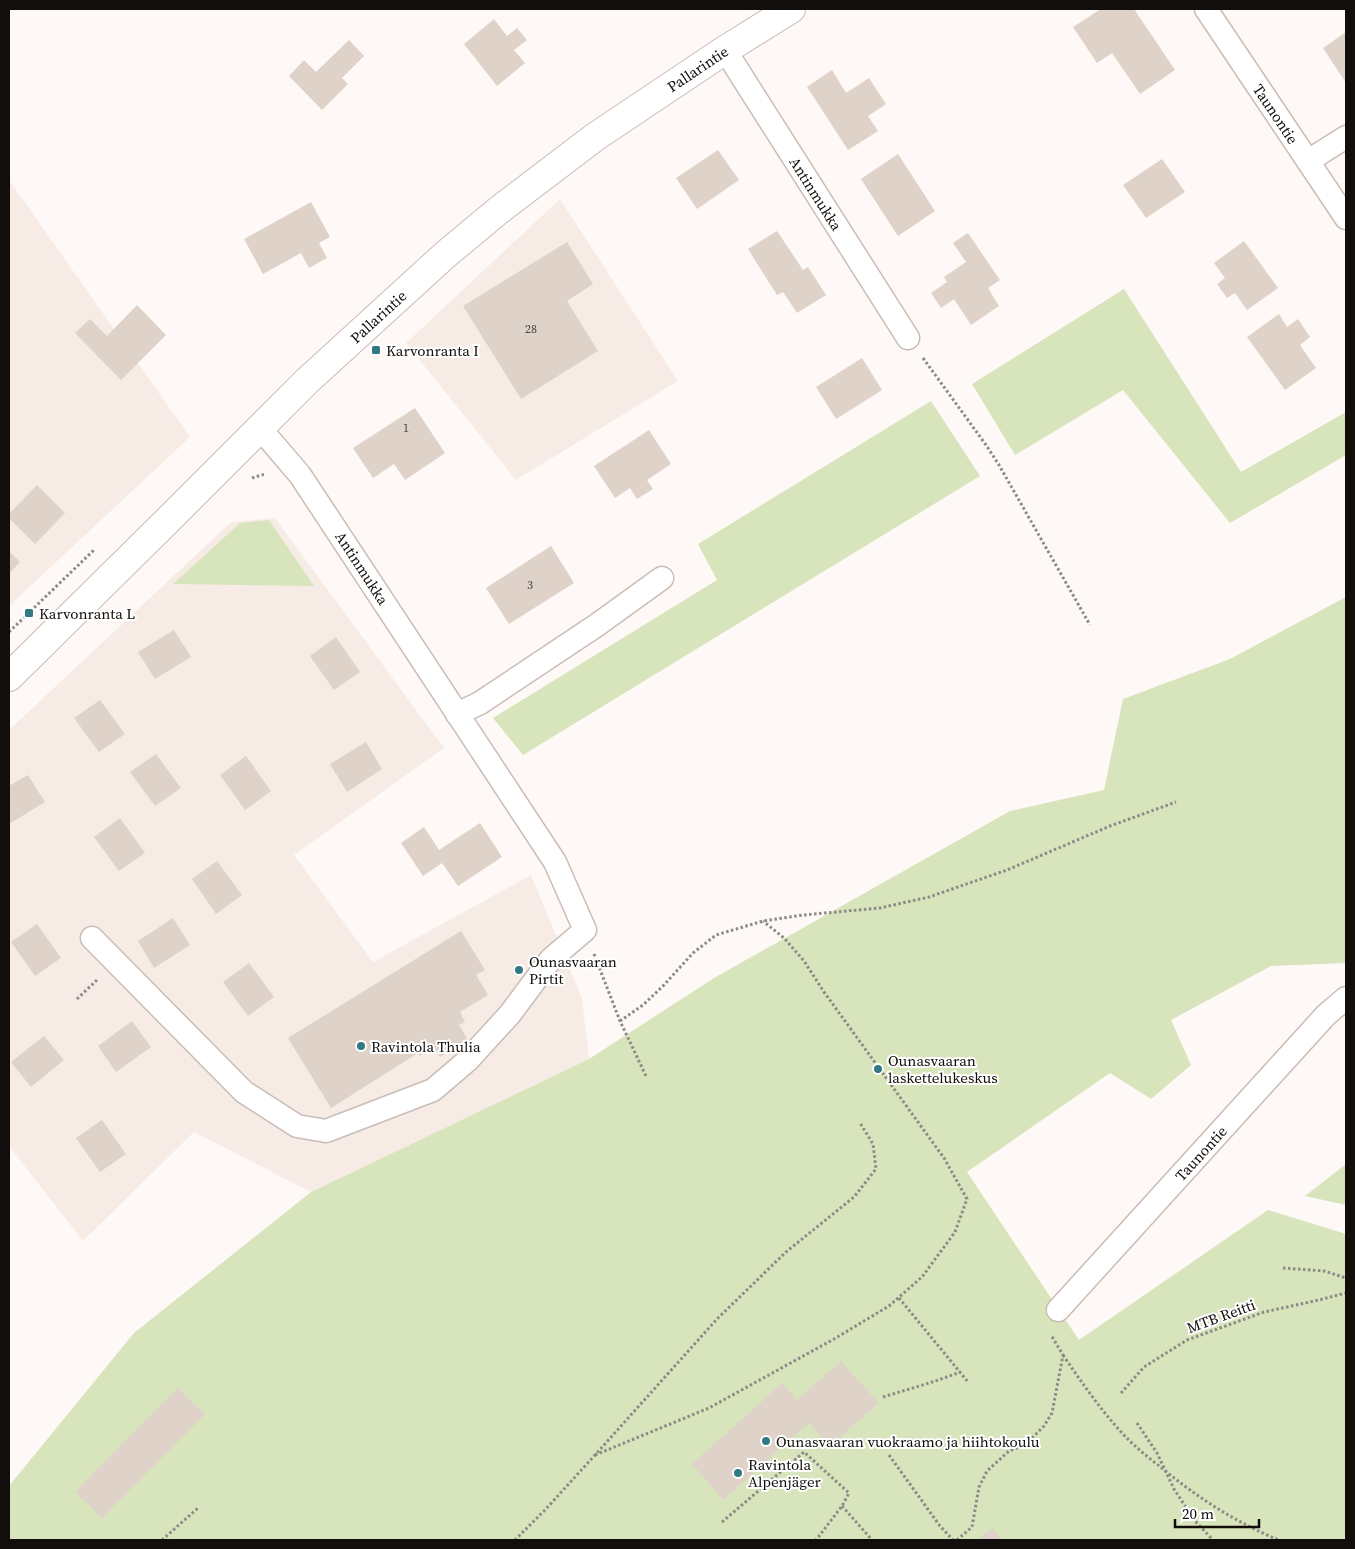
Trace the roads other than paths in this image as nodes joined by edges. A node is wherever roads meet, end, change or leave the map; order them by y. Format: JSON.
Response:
{"nodes":[{"id":1,"x":791,"y":9,"type":"edge"},
{"id":2,"x":1206,"y":9,"type":"edge"},
{"id":3,"x":724,"y":50,"type":"junction"},
{"id":4,"x":1346,"y":137,"type":"edge"},
{"id":5,"x":1308,"y":161,"type":"junction"},
{"id":6,"x":1346,"y":218,"type":"edge"},
{"id":7,"x":908,"y":338,"type":"road end"},
{"id":8,"x":259,"y":428,"type":"junction"},
{"id":9,"x":662,"y":578,"type":"dead end"},
{"id":10,"x":9,"y":677,"type":"edge"},
{"id":11,"x":457,"y":714,"type":"junction"},
{"id":12,"x":92,"y":938,"type":"dead end"},
{"id":13,"x":1346,"y":998,"type":"edge"},
{"id":14,"x":1053,"y":1319,"type":"road end"}],
"edges":[{"from":1,"to":3,"type":"street","name":"Pallarintie"},
{"from":2,"to":5,"type":"street","name":"Taunontie"},
{"from":3,"to":7,"type":"street","name":"Antinmukka"},
{"from":3,"to":8,"type":"street","name":"Pallarintie"},
{"from":4,"to":5,"type":"street"},
{"from":5,"to":6,"type":"street","name":"Taunontie"},
{"from":8,"to":10,"type":"street","name":"Pallarintie"},
{"from":8,"to":11,"type":"street","name":"Antinmukka"},
{"from":9,"to":11,"type":"street"},
{"from":11,"to":12,"type":"street","name":"Antinmukka"},
{"from":13,"to":14,"type":"street","name":"Taunontie"}]}
